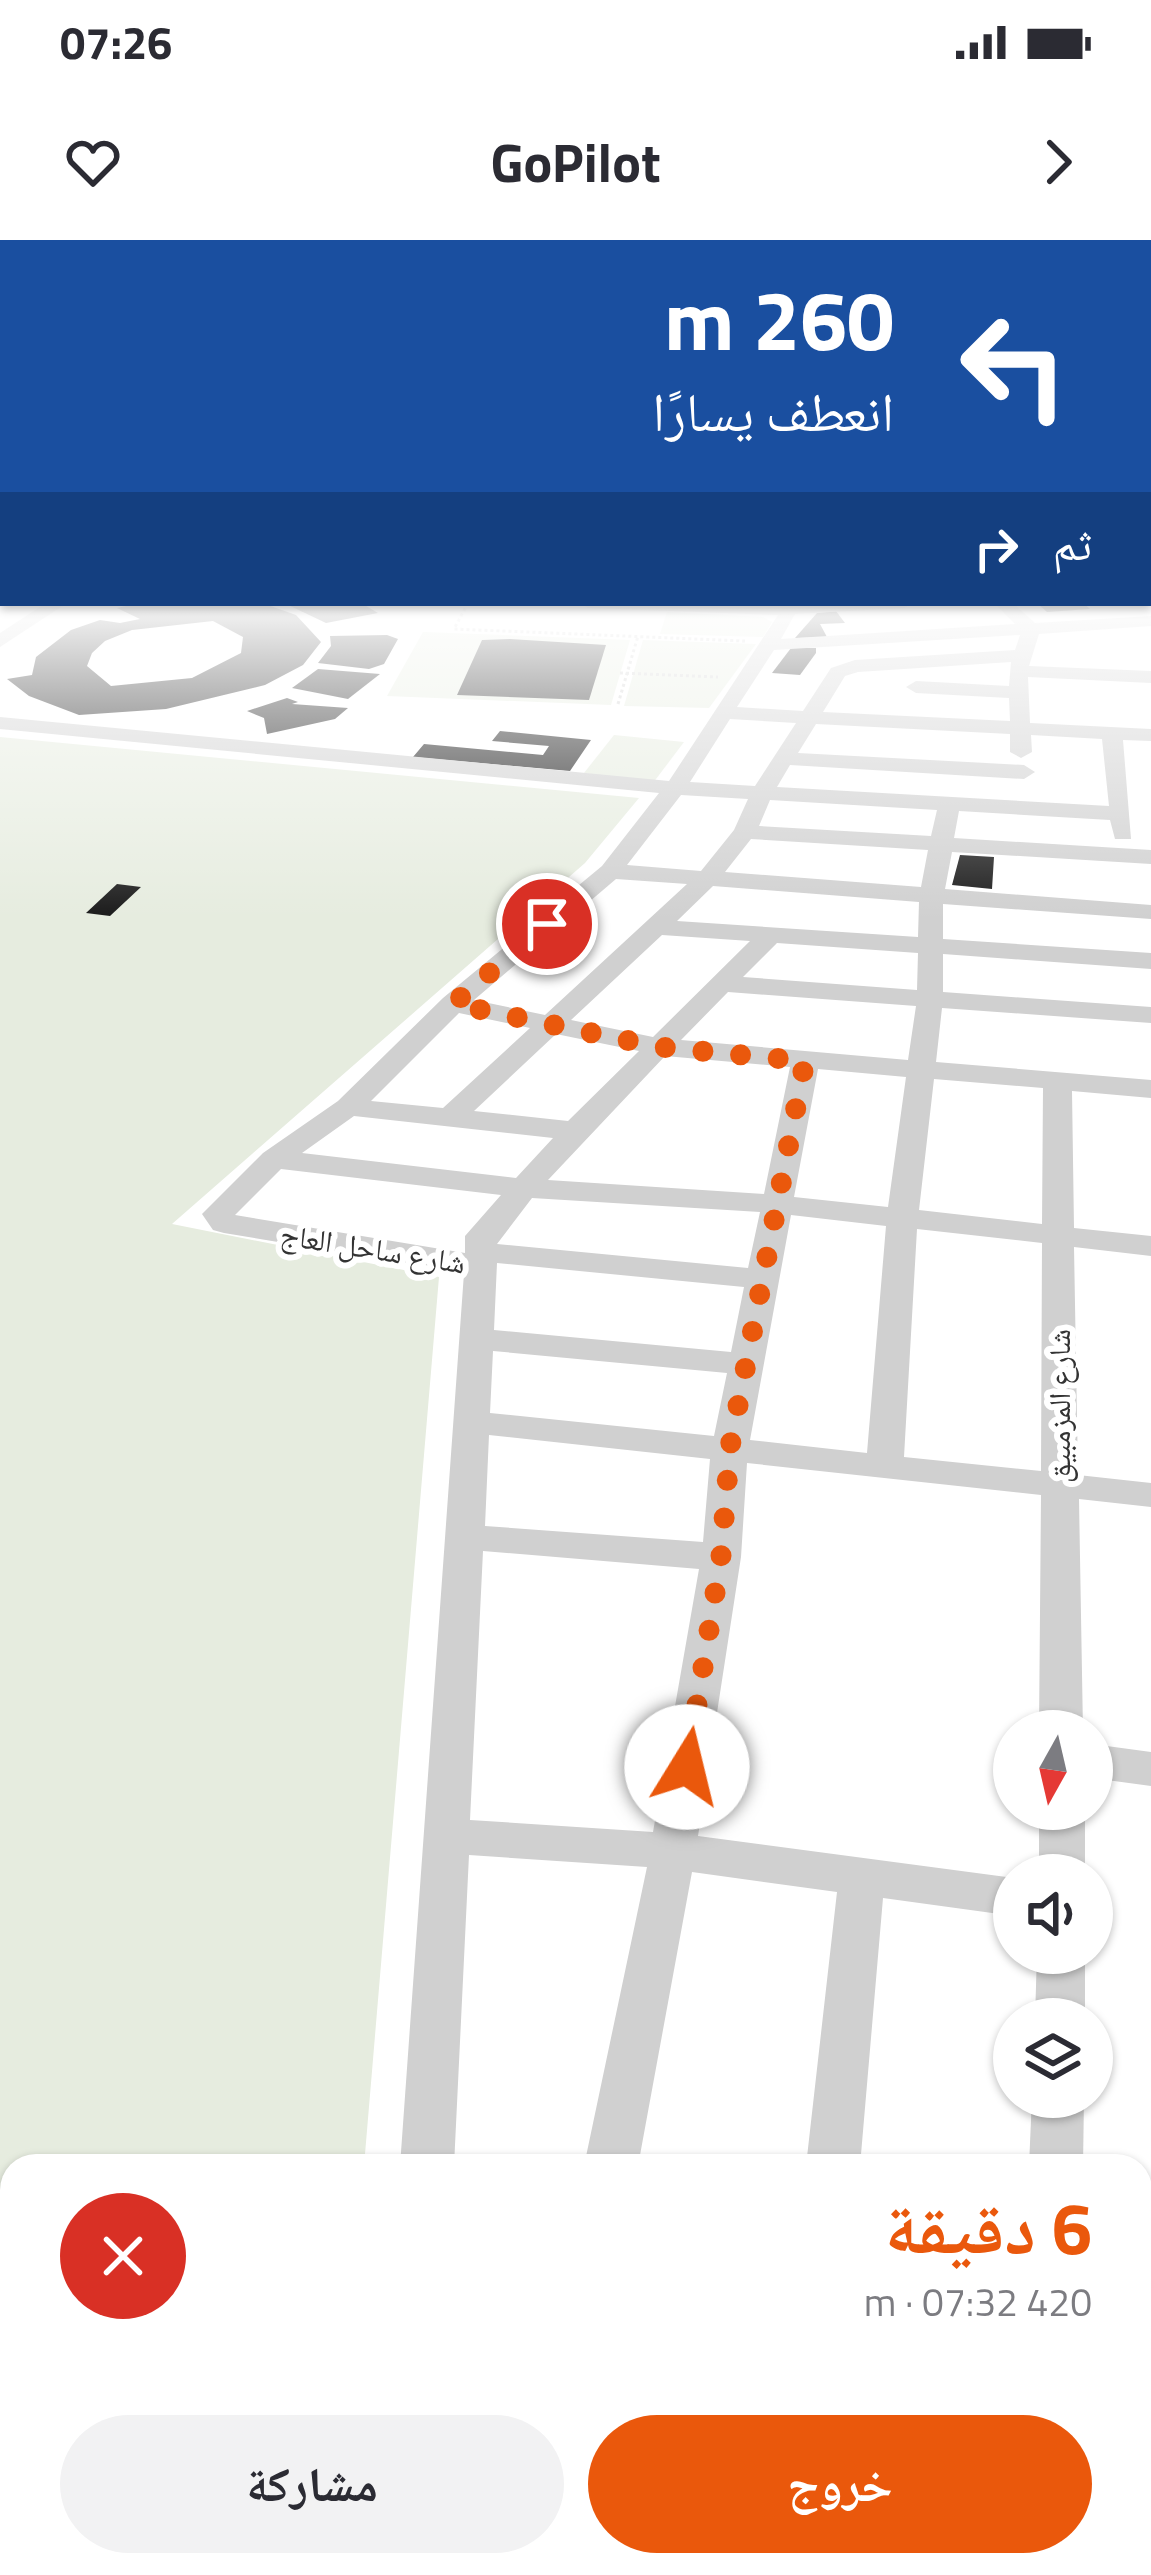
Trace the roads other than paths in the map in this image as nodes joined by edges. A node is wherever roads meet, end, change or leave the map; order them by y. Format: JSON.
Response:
{"nodes":[{"id":1,"x":733,"y":702,"type":"edge"},
{"id":2,"x":819,"y":702,"type":"edge"},
{"id":3,"x":908,"y":702,"type":"edge"},
{"id":4,"x":976,"y":702,"type":"edge"},
{"id":5,"x":1020,"y":702,"type":"edge"},
{"id":6,"x":1043,"y":702,"type":"edge"},
{"id":7,"x":1085,"y":702,"type":"edge"},
{"id":8,"x":725,"y":713,"type":"junction"},
{"id":9,"x":1151,"y":713,"type":"edge"},
{"id":10,"x":808,"y":717,"type":"junction"},
{"id":11,"x":897,"y":722,"type":"junction"},
{"id":12,"x":0,"y":723,"type":"edge"},
{"id":13,"x":1112,"y":733,"type":"junction"},
{"id":14,"x":1151,"y":735,"type":"edge"},
{"id":15,"x":782,"y":758,"type":"junction"},
{"id":16,"x":875,"y":763,"type":"junction"},
{"id":17,"x":1024,"y":772,"type":"junction"},
{"id":18,"x":675,"y":788,"type":"junction"},
{"id":19,"x":762,"y":793,"type":"junction"},
{"id":20,"x":949,"y":805,"type":"junction"},
{"id":21,"x":1028,"y":810,"type":"junction"},
{"id":22,"x":1122,"y":814,"type":"junction"},
{"id":23,"x":745,"y":832,"type":"junction"},
{"id":24,"x":941,"y":844,"type":"junction"},
{"id":25,"x":1124,"y":856,"type":"junction"},
{"id":26,"x":1151,"y":857,"type":"edge"},
{"id":27,"x":610,"y":871,"type":"junction"},
{"id":28,"x":708,"y":878,"type":"junction"},
{"id":29,"x":931,"y":896,"type":"junction"},
{"id":30,"x":1151,"y":912,"type":"edge"},
{"id":31,"x":659,"y":927,"type":"junction"},
{"id":32,"x":770,"y":935,"type":"junction"},
{"id":33,"x":933,"y":947,"type":"junction"},
{"id":34,"x":1151,"y":961,"type":"edge"},
{"id":35,"x":718,"y":982,"type":"junction"},
{"id":36,"x":930,"y":999,"type":"junction"},
{"id":37,"x":453,"y":1004,"type":"junction"},
{"id":38,"x":1151,"y":1015,"type":"edge"},
{"id":39,"x":549,"y":1025,"type":"junction"},
{"id":40,"x":659,"y":1047,"type":"junction"},
{"id":41,"x":805,"y":1061,"type":"junction"},
{"id":42,"x":923,"y":1071,"type":"junction"},
{"id":43,"x":1057,"y":1081,"type":"junction"},
{"id":44,"x":1151,"y":1089,"type":"edge"},
{"id":45,"x":349,"y":1107,"type":"junction"},
{"id":46,"x":452,"y":1118,"type":"junction"},
{"id":47,"x":575,"y":1131,"type":"junction"},
{"id":48,"x":274,"y":1159,"type":"junction"},
{"id":49,"x":521,"y":1188,"type":"junction"},
{"id":50,"x":776,"y":1204,"type":"junction"},
{"id":51,"x":902,"y":1221,"type":"junction"},
{"id":52,"x":1058,"y":1237,"type":"junction"},
{"id":53,"x":1151,"y":1246,"type":"edge"},
{"id":54,"x":482,"y":1259,"type":"junction"},
{"id":55,"x":760,"y":1279,"type":"junction"},
{"id":56,"x":476,"y":1339,"type":"junction"},
{"id":57,"x":747,"y":1364,"type":"junction"},
{"id":58,"x":470,"y":1422,"type":"junction"},
{"id":59,"x":730,"y":1447,"type":"junction"},
{"id":60,"x":885,"y":1464,"type":"junction"},
{"id":61,"x":1059,"y":1484,"type":"junction"},
{"id":62,"x":1151,"y":1495,"type":"edge"},
{"id":63,"x":465,"y":1537,"type":"junction"},
{"id":64,"x":721,"y":1556,"type":"junction"},
{"id":65,"x":1061,"y":1710,"type":"edge"},
{"id":66,"x":1113,"y":1764,"type":"edge"},
{"id":67,"x":1151,"y":1769,"type":"edge"},
{"id":68,"x":446,"y":1836,"type":"junction"},
{"id":69,"x":673,"y":1851,"type":"junction"},
{"id":70,"x":861,"y":1881,"type":"junction"},
{"id":71,"x":993,"y":1896,"type":"edge"},
{"id":72,"x":1057,"y":2118,"type":"edge"},
{"id":73,"x":428,"y":2154,"type":"edge"},
{"id":74,"x":613,"y":2154,"type":"edge"},
{"id":75,"x":834,"y":2154,"type":"edge"},
{"id":76,"x":1056,"y":2154,"type":"edge"}],
"edges":[{"from":1,"to":8,"type":"street","name":"شارع ساحل العاج"},
{"from":2,"to":10,"type":"street"},
{"from":3,"to":11,"type":"street"},
{"from":4,"to":11,"type":"street"},
{"from":5,"to":17,"type":"street"},
{"from":6,"to":13,"type":"street"},
{"from":7,"to":9,"type":"street"},
{"from":8,"to":10,"type":"street"},
{"from":8,"to":18,"type":"street","name":"شارع ساحل العاج"},
{"from":10,"to":11,"type":"street"},
{"from":10,"to":15,"type":"street"},
{"from":11,"to":16,"type":"street"},
{"from":12,"to":18,"type":"street"},
{"from":13,"to":14,"type":"street"},
{"from":13,"to":22,"type":"street"},
{"from":15,"to":16,"type":"street"},
{"from":15,"to":19,"type":"street"},
{"from":16,"to":17,"type":"street"},
{"from":17,"to":21,"type":"street"},
{"from":18,"to":19,"type":"street"},
{"from":18,"to":27,"type":"street","name":"شارع ساحل العاج"},
{"from":19,"to":20,"type":"street"},
{"from":19,"to":23,"type":"street"},
{"from":20,"to":21,"type":"street"},
{"from":20,"to":24,"type":"street"},
{"from":21,"to":22,"type":"street"},
{"from":22,"to":25,"type":"street"},
{"from":23,"to":24,"type":"street"},
{"from":23,"to":28,"type":"street"},
{"from":24,"to":25,"type":"street"},
{"from":24,"to":29,"type":"street"},
{"from":25,"to":26,"type":"street"},
{"from":27,"to":28,"type":"street"},
{"from":27,"to":37,"type":"street","name":"شارع ساحل العاج"},
{"from":28,"to":29,"type":"street"},
{"from":28,"to":31,"type":"street"},
{"from":29,"to":30,"type":"street"},
{"from":29,"to":33,"type":"street"},
{"from":31,"to":32,"type":"street"},
{"from":31,"to":39,"type":"street"},
{"from":32,"to":33,"type":"street"},
{"from":32,"to":35,"type":"street"},
{"from":33,"to":34,"type":"street"},
{"from":33,"to":36,"type":"street"},
{"from":35,"to":36,"type":"street"},
{"from":35,"to":40,"type":"street"},
{"from":36,"to":38,"type":"street"},
{"from":36,"to":42,"type":"street"},
{"from":37,"to":39,"type":"street"},
{"from":37,"to":45,"type":"street","name":"شارع ساحل العاج"},
{"from":39,"to":40,"type":"street"},
{"from":39,"to":46,"type":"street"},
{"from":40,"to":41,"type":"street"},
{"from":40,"to":47,"type":"street"},
{"from":41,"to":42,"type":"street"},
{"from":41,"to":50,"type":"street"},
{"from":42,"to":43,"type":"street"},
{"from":42,"to":51,"type":"street"},
{"from":43,"to":44,"type":"street"},
{"from":43,"to":52,"type":"street","name":"شارع المزمبيق"},
{"from":45,"to":46,"type":"street"},
{"from":45,"to":48,"type":"street","name":"شارع ساحل العاج"},
{"from":46,"to":47,"type":"street"},
{"from":47,"to":49,"type":"street"},
{"from":48,"to":49,"type":"street"},
{"from":48,"to":54,"type":"street","name":"شارع ساحل العاج"},
{"from":49,"to":50,"type":"street"},
{"from":49,"to":54,"type":"street"},
{"from":50,"to":51,"type":"street"},
{"from":50,"to":55,"type":"street"},
{"from":51,"to":52,"type":"street"},
{"from":51,"to":60,"type":"street"},
{"from":52,"to":53,"type":"street"},
{"from":52,"to":61,"type":"street","name":"شارع المزمبيق"},
{"from":54,"to":55,"type":"street"},
{"from":54,"to":56,"type":"street","name":"شارع ساحل العاج"},
{"from":55,"to":57,"type":"street"},
{"from":56,"to":57,"type":"street"},
{"from":56,"to":58,"type":"street","name":"شارع ساحل العاج"},
{"from":57,"to":59,"type":"street"},
{"from":58,"to":59,"type":"street"},
{"from":58,"to":63,"type":"street","name":"شارع ساحل العاج"},
{"from":59,"to":60,"type":"street"},
{"from":59,"to":64,"type":"street"},
{"from":60,"to":61,"type":"street"},
{"from":61,"to":62,"type":"street"},
{"from":61,"to":65,"type":"street","name":"شارع المزمبيق"},
{"from":63,"to":64,"type":"street"},
{"from":63,"to":68,"type":"street","name":"شارع ساحل العاج"},
{"from":64,"to":69,"type":"street"},
{"from":66,"to":67,"type":"street"},
{"from":68,"to":69,"type":"street"},
{"from":68,"to":73,"type":"street","name":"شارع ساحل العاج"},
{"from":69,"to":70,"type":"street"},
{"from":69,"to":74,"type":"street"},
{"from":70,"to":71,"type":"street"},
{"from":70,"to":75,"type":"street"},
{"from":72,"to":76,"type":"street"}]}
